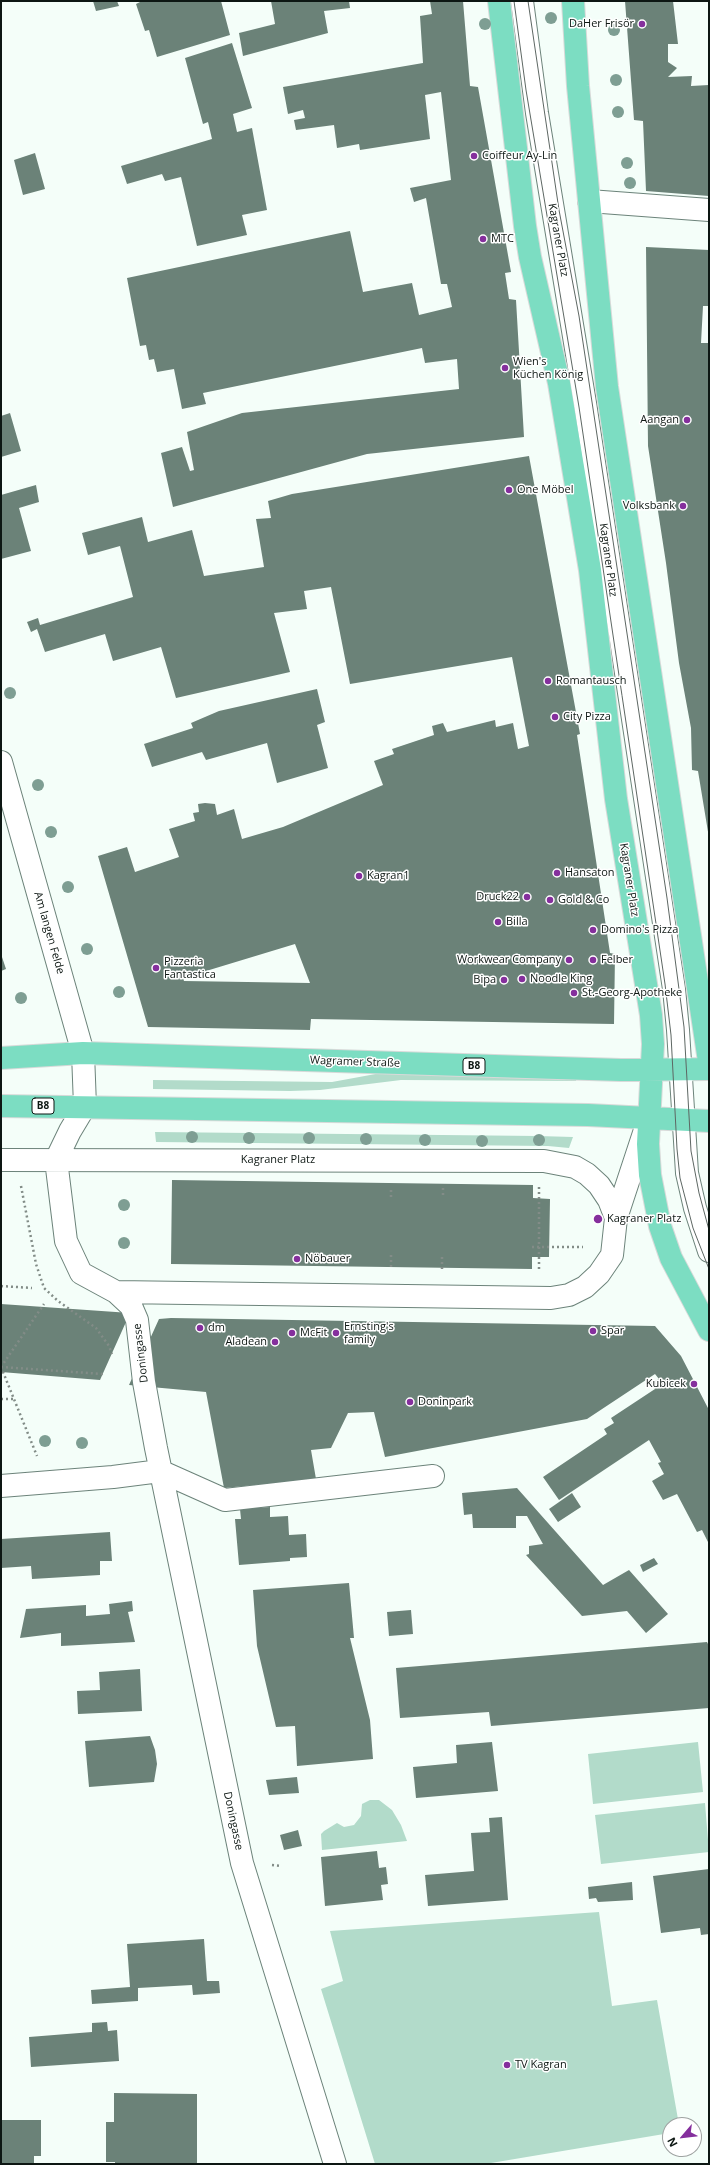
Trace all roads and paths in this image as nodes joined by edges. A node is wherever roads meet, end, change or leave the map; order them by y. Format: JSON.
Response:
{"nodes":[{"id":1,"x":499,"y":1,"type":"edge"},
{"id":2,"x":522,"y":1,"type":"edge"},
{"id":3,"x":573,"y":1,"type":"edge"},
{"id":4,"x":589,"y":201,"type":"junction"},
{"id":5,"x":709,"y":210,"type":"edge"},
{"id":6,"x":1,"y":762,"type":"edge"},
{"id":7,"x":83,"y":1053,"type":"junction"},
{"id":8,"x":1,"y":1058,"type":"edge"},
{"id":9,"x":709,"y":1061,"type":"edge"},
{"id":10,"x":681,"y":1069,"type":"junction"},
{"id":11,"x":709,"y":1069,"type":"edge"},
{"id":12,"x":651,"y":1070,"type":"junction"},
{"id":13,"x":1,"y":1106,"type":"edge"},
{"id":14,"x":85,"y":1106,"type":"junction"},
{"id":15,"x":649,"y":1118,"type":"junction"},
{"id":16,"x":683,"y":1120,"type":"junction"},
{"id":17,"x":709,"y":1121,"type":"edge"},
{"id":18,"x":1,"y":1160,"type":"edge"},
{"id":19,"x":56,"y":1160,"type":"junction"},
{"id":20,"x":539,"y":1185,"type":"dead end"},
{"id":21,"x":24,"y":1200,"type":"dead end"},
{"id":22,"x":616,"y":1218,"type":"junction"},
{"id":23,"x":532,"y":1247,"type":"dead end"},
{"id":24,"x":539,"y":1247,"type":"junction"},
{"id":25,"x":590,"y":1247,"type":"dead end"},
{"id":26,"x":709,"y":1251,"type":"edge"},
{"id":27,"x":539,"y":1272,"type":"dead end"},
{"id":28,"x":1,"y":1286,"type":"edge"},
{"id":29,"x":32,"y":1288,"type":"dead end"},
{"id":30,"x":116,"y":1292,"type":"junction"},
{"id":31,"x":44,"y":1304,"type":"dead end"},
{"id":32,"x":709,"y":1330,"type":"edge"},
{"id":33,"x":114,"y":1361,"type":"dead end"},
{"id":34,"x":1,"y":1367,"type":"edge"},
{"id":35,"x":103,"y":1374,"type":"dead end"},
{"id":36,"x":1,"y":1399,"type":"edge"},
{"id":37,"x":13,"y":1399,"type":"junction"},
{"id":38,"x":160,"y":1471,"type":"junction"},
{"id":39,"x":433,"y":1476,"type":"dead end"},
{"id":40,"x":48,"y":1482,"type":"junction"},
{"id":41,"x":1,"y":1486,"type":"edge"},
{"id":42,"x":335,"y":2164,"type":"edge"}],
"edges":[{"from":1,"to":12,"type":"main road","name":"Kagraner Platz"},
{"from":2,"to":10,"type":"street","name":"Kagraner Platz"},
{"from":3,"to":4,"type":"main road"},
{"from":4,"to":5,"type":"street"},
{"from":4,"to":9,"type":"main road"},
{"from":6,"to":7,"type":"street","name":"Am langen Felde"},
{"from":7,"to":8,"type":"main road","name":"Wagramer Straße","number":"B8"},
{"from":7,"to":12,"type":"main road","name":"Wagramer Straße","number":"B8"},
{"from":7,"to":14,"type":"street","name":"Am langen Felde"},
{"from":10,"to":11,"type":"main road","name":"Wagramer Straße","number":"B8"},
{"from":10,"to":12,"type":"main road","name":"Wagramer Straße","number":"B8"},
{"from":10,"to":16,"type":"street","name":"Kagraner Platz"},
{"from":12,"to":15,"type":"main road","name":"Kagraner Platz"},
{"from":13,"to":14,"type":"main road","number":"B8"},
{"from":14,"to":15,"type":"main road","number":"B8"},
{"from":14,"to":19,"type":"street"},
{"from":15,"to":16,"type":"main road","number":"B8"},
{"from":15,"to":22,"type":"street","name":"Kagraner Platz"},
{"from":15,"to":32,"type":"main road","name":"Kagraner Platz"},
{"from":16,"to":17,"type":"main road","number":"B8"},
{"from":16,"to":26,"type":"street","name":"Kagraner Platz"},
{"from":18,"to":19,"type":"street"},
{"from":19,"to":22,"type":"street","name":"Kagraner Platz"},
{"from":19,"to":30,"type":"street","name":"Doningasse"},
{"from":20,"to":24,"type":"path"},
{"from":21,"to":33,"type":"path"},
{"from":22,"to":30,"type":"street","name":"Kagraner Platz"},
{"from":23,"to":24,"type":"path"},
{"from":24,"to":25,"type":"path"},
{"from":24,"to":27,"type":"path"},
{"from":28,"to":29,"type":"path"},
{"from":30,"to":38,"type":"street","name":"Doningasse"},
{"from":31,"to":34,"type":"path"},
{"from":34,"to":35,"type":"path"},
{"from":34,"to":37,"type":"path"},
{"from":36,"to":37,"type":"path"},
{"from":37,"to":40,"type":"path"},
{"from":38,"to":39,"type":"street"},
{"from":38,"to":40,"type":"street"},
{"from":38,"to":42,"type":"street","name":"Doningasse"},
{"from":40,"to":41,"type":"street"}]}
